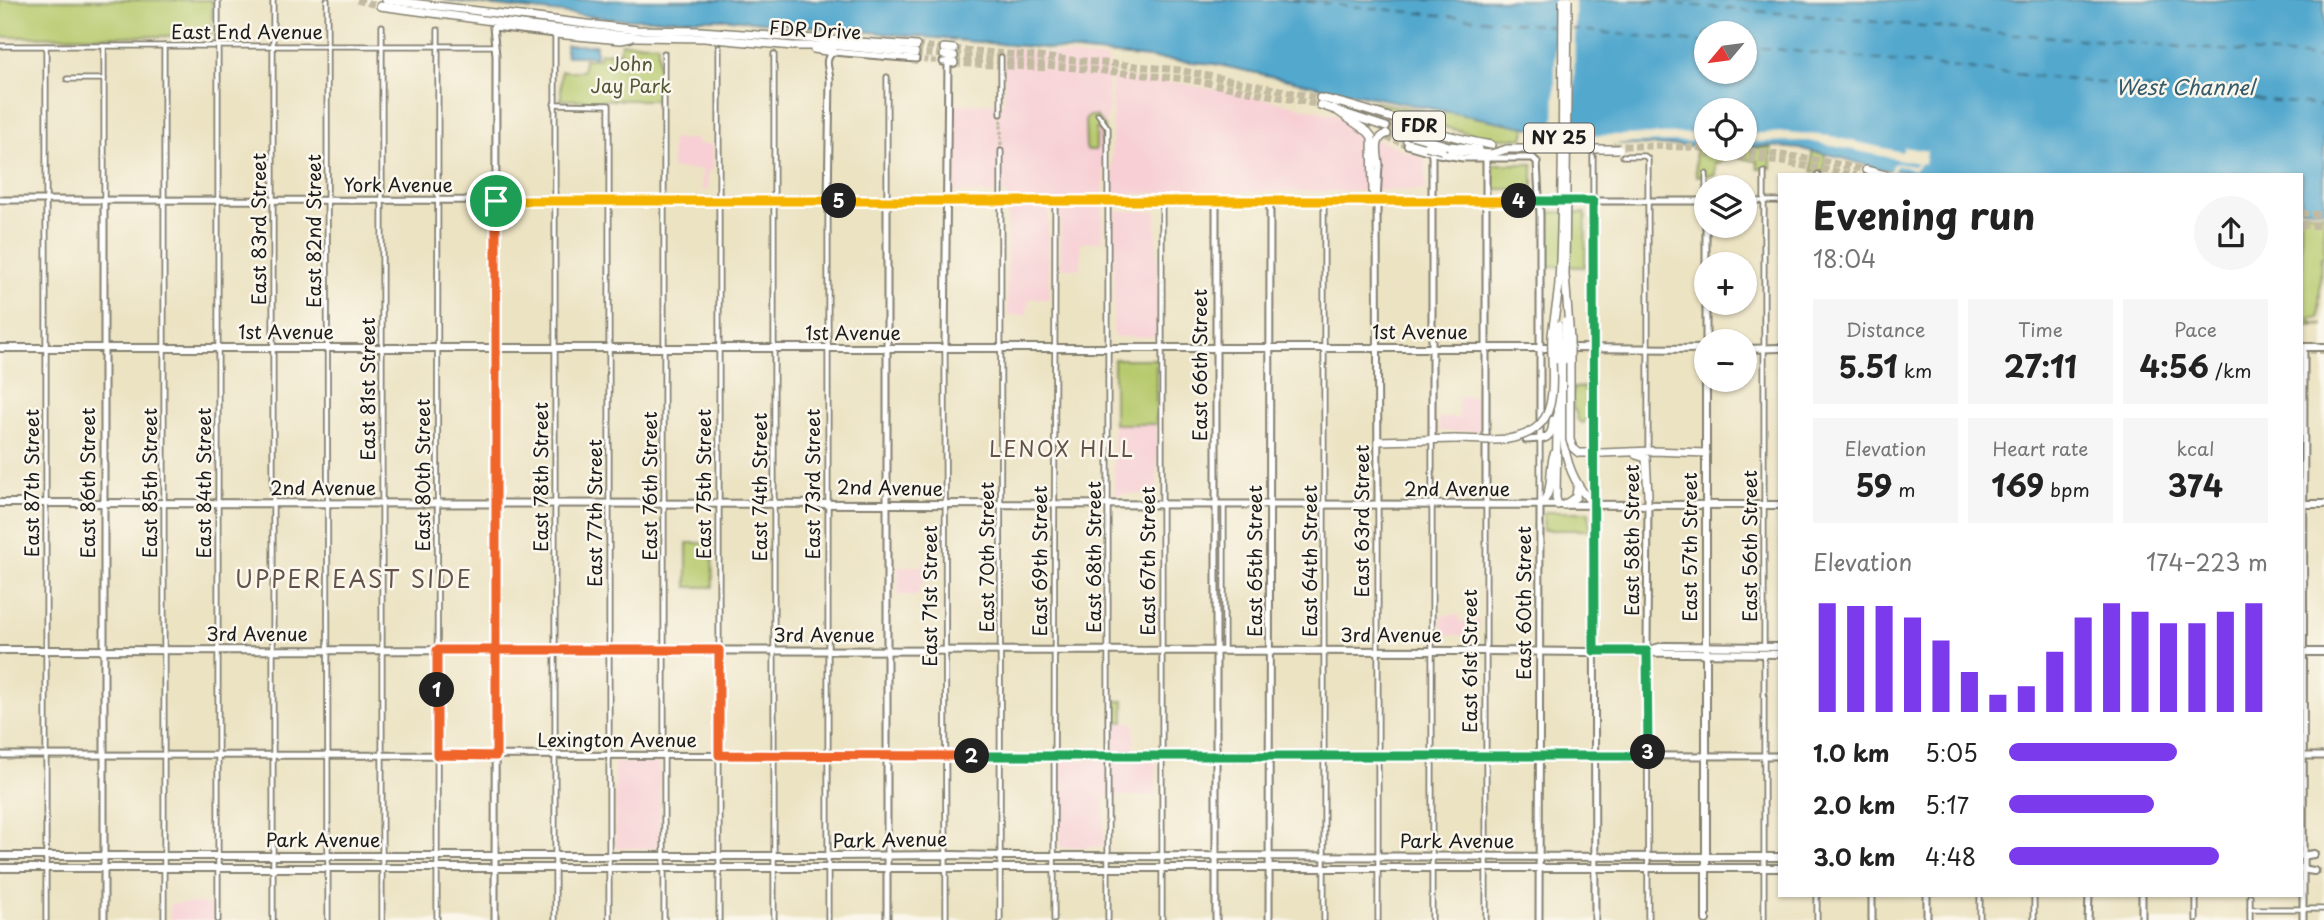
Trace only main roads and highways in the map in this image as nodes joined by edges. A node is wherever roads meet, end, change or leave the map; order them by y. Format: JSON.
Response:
{"nodes":[{"id":1,"x":1566,"y":0,"type":"edge"},
{"id":2,"x":383,"y":3,"type":"edge"},
{"id":3,"x":555,"y":34,"type":"joint"},
{"id":4,"x":637,"y":37,"type":"junction"},
{"id":5,"x":807,"y":46,"type":"junction"},
{"id":6,"x":833,"y":52,"type":"junction"},
{"id":7,"x":916,"y":52,"type":"junction"},
{"id":8,"x":949,"y":57,"type":"dead end"},
{"id":9,"x":1349,"y":104,"type":"junction"},
{"id":10,"x":1333,"y":108,"type":"junction"},
{"id":11,"x":1387,"y":130,"type":"junction"},
{"id":12,"x":1407,"y":137,"type":"junction"},
{"id":13,"x":1491,"y":145,"type":"dead end"},
{"id":14,"x":1445,"y":148,"type":"junction"},
{"id":15,"x":1621,"y":152,"type":"tunnel mouth"},
{"id":16,"x":1432,"y":153,"type":"junction"},
{"id":17,"x":1497,"y":157,"type":"tunnel mouth"},
{"id":18,"x":1486,"y":159,"type":"junction"},
{"id":19,"x":1379,"y":165,"type":"joint"},
{"id":20,"x":1866,"y":170,"type":"dead end"},
{"id":21,"x":1877,"y":173,"type":"edge"},
{"id":22,"x":0,"y":200,"type":"edge"},
{"id":23,"x":104,"y":200,"type":"junction"},
{"id":24,"x":496,"y":201,"type":"junction"},
{"id":25,"x":828,"y":201,"type":"junction"},
{"id":26,"x":887,"y":201,"type":"junction"},
{"id":27,"x":946,"y":201,"type":"junction"},
{"id":28,"x":1216,"y":201,"type":"junction"},
{"id":29,"x":1432,"y":201,"type":"junction"},
{"id":30,"x":1486,"y":201,"type":"junction"},
{"id":31,"x":1539,"y":201,"type":"junction"},
{"id":32,"x":1593,"y":201,"type":"junction"},
{"id":33,"x":1694,"y":201,"type":"edge"},
{"id":34,"x":1270,"y":202,"type":"junction"},
{"id":35,"x":1377,"y":202,"type":"junction"},
{"id":36,"x":1706,"y":238,"type":"edge"},
{"id":37,"x":1706,"y":329,"type":"edge"},
{"id":38,"x":2303,"y":347,"type":"edge"},
{"id":39,"x":2324,"y":347,"type":"edge"},
{"id":40,"x":0,"y":348,"type":"edge"},
{"id":41,"x":104,"y":348,"type":"junction"},
{"id":42,"x":496,"y":348,"type":"junction"},
{"id":43,"x":888,"y":348,"type":"junction"},
{"id":44,"x":945,"y":348,"type":"junction"},
{"id":45,"x":1216,"y":348,"type":"junction"},
{"id":46,"x":1378,"y":348,"type":"junction"},
{"id":47,"x":1432,"y":348,"type":"junction"},
{"id":48,"x":1539,"y":348,"type":"junction"},
{"id":49,"x":1593,"y":348,"type":"junction"},
{"id":50,"x":1757,"y":348,"type":"edge"},
{"id":51,"x":1778,"y":348,"type":"edge"},
{"id":52,"x":1270,"y":349,"type":"junction"},
{"id":53,"x":1486,"y":349,"type":"junction"},
{"id":54,"x":1694,"y":349,"type":"edge"},
{"id":55,"x":1558,"y":360,"type":"junction"},
{"id":56,"x":1706,"y":392,"type":"edge"},
{"id":57,"x":1486,"y":435,"type":"dead end"},
{"id":58,"x":1432,"y":439,"type":"junction"},
{"id":59,"x":1540,"y":439,"type":"junction"},
{"id":60,"x":1526,"y":440,"type":"dead end"},
{"id":61,"x":1378,"y":441,"type":"junction"},
{"id":62,"x":1486,"y":443,"type":"dead end"},
{"id":63,"x":1558,"y":443,"type":"junction"},
{"id":64,"x":1617,"y":452,"type":"junction"},
{"id":65,"x":1706,"y":453,"type":"junction"},
{"id":66,"x":1577,"y":487,"type":"junction"},
{"id":67,"x":1648,"y":495,"type":"joint"},
{"id":68,"x":0,"y":503,"type":"edge"},
{"id":69,"x":104,"y":503,"type":"junction"},
{"id":70,"x":1216,"y":504,"type":"junction"},
{"id":71,"x":1270,"y":504,"type":"junction"},
{"id":72,"x":1378,"y":504,"type":"junction"},
{"id":73,"x":1486,"y":504,"type":"junction"},
{"id":74,"x":1648,"y":504,"type":"junction"},
{"id":75,"x":2303,"y":504,"type":"edge"},
{"id":76,"x":2324,"y":504,"type":"edge"},
{"id":77,"x":496,"y":505,"type":"junction"},
{"id":78,"x":887,"y":505,"type":"junction"},
{"id":79,"x":1540,"y":505,"type":"junction"},
{"id":80,"x":1561,"y":505,"type":"junction"},
{"id":81,"x":1594,"y":505,"type":"junction"},
{"id":82,"x":1706,"y":505,"type":"junction"},
{"id":83,"x":1778,"y":505,"type":"edge"},
{"id":84,"x":1679,"y":646,"type":"junction"},
{"id":85,"x":1778,"y":647,"type":"edge"},
{"id":86,"x":0,"y":650,"type":"edge"},
{"id":87,"x":104,"y":650,"type":"junction"},
{"id":88,"x":496,"y":650,"type":"junction"},
{"id":89,"x":887,"y":650,"type":"junction"},
{"id":90,"x":1706,"y":650,"type":"junction"},
{"id":91,"x":1764,"y":650,"type":"junction"},
{"id":92,"x":1220,"y":651,"type":"junction"},
{"id":93,"x":1270,"y":651,"type":"junction"},
{"id":94,"x":1539,"y":651,"type":"junction"},
{"id":95,"x":1594,"y":651,"type":"junction"},
{"id":96,"x":1647,"y":651,"type":"junction"},
{"id":97,"x":2303,"y":652,"type":"edge"},
{"id":98,"x":2324,"y":652,"type":"edge"},
{"id":99,"x":1693,"y":654,"type":"junction"},
{"id":100,"x":1778,"y":654,"type":"edge"},
{"id":101,"x":0,"y":755,"type":"edge"},
{"id":102,"x":104,"y":755,"type":"junction"},
{"id":103,"x":496,"y":756,"type":"junction"},
{"id":104,"x":887,"y":756,"type":"junction"},
{"id":105,"x":1216,"y":756,"type":"junction"},
{"id":106,"x":1270,"y":756,"type":"junction"},
{"id":107,"x":1539,"y":756,"type":"junction"},
{"id":108,"x":1594,"y":756,"type":"junction"},
{"id":109,"x":1706,"y":756,"type":"junction"},
{"id":110,"x":1778,"y":756,"type":"edge"},
{"id":111,"x":2303,"y":756,"type":"edge"},
{"id":112,"x":2324,"y":756,"type":"edge"},
{"id":113,"x":2314,"y":853,"type":"dead end"},
{"id":114,"x":887,"y":855,"type":"junction"},
{"id":115,"x":0,"y":856,"type":"edge"},
{"id":116,"x":104,"y":856,"type":"junction"},
{"id":117,"x":495,"y":856,"type":"junction"},
{"id":118,"x":1216,"y":856,"type":"junction"},
{"id":119,"x":1269,"y":856,"type":"junction"},
{"id":120,"x":1540,"y":856,"type":"junction"},
{"id":121,"x":1595,"y":856,"type":"junction"},
{"id":122,"x":2303,"y":856,"type":"edge"},
{"id":123,"x":1706,"y":857,"type":"junction"},
{"id":124,"x":1778,"y":857,"type":"edge"},
{"id":125,"x":0,"y":868,"type":"edge"},
{"id":126,"x":104,"y":868,"type":"junction"},
{"id":127,"x":495,"y":868,"type":"junction"},
{"id":128,"x":887,"y":868,"type":"junction"},
{"id":129,"x":1216,"y":868,"type":"junction"},
{"id":130,"x":1269,"y":868,"type":"junction"},
{"id":131,"x":1540,"y":868,"type":"junction"},
{"id":132,"x":1594,"y":868,"type":"junction"},
{"id":133,"x":1706,"y":868,"type":"junction"},
{"id":134,"x":1778,"y":868,"type":"edge"},
{"id":135,"x":2303,"y":869,"type":"edge"},
{"id":136,"x":2314,"y":871,"type":"tunnel mouth"},
{"id":137,"x":1872,"y":897,"type":"edge"},
{"id":138,"x":1927,"y":897,"type":"edge"},
{"id":139,"x":2088,"y":897,"type":"edge"},
{"id":140,"x":2142,"y":897,"type":"edge"},
{"id":141,"x":104,"y":920,"type":"edge"},
{"id":142,"x":495,"y":920,"type":"edge"},
{"id":143,"x":887,"y":920,"type":"edge"},
{"id":144,"x":1216,"y":920,"type":"edge"},
{"id":145,"x":1269,"y":920,"type":"edge"},
{"id":146,"x":1539,"y":920,"type":"edge"},
{"id":147,"x":1595,"y":920,"type":"edge"},
{"id":148,"x":1706,"y":920,"type":"edge"},
{"id":149,"x":1872,"y":920,"type":"edge"},
{"id":150,"x":1927,"y":920,"type":"edge"},
{"id":151,"x":2088,"y":920,"type":"edge"},
{"id":152,"x":2142,"y":920,"type":"edge"},
{"id":153,"x":2304,"y":920,"type":"edge"}],
"edges":[{"from":1,"to":55,"type":"highway","number":"NY 25","bridge":true},
{"from":1,"to":55,"type":"highway","number":"NY 25","bridge":true},
{"from":1,"to":58,"type":"highway","bridge":true},
{"from":1,"to":64,"type":"highway","bridge":true},
{"from":2,"to":4,"type":"highway","name":"FDR Drive"},
{"from":2,"to":7,"type":"highway","name":"FDR Drive"},
{"from":3,"to":4,"type":"highway"},
{"from":3,"to":24,"type":"main road"},
{"from":4,"to":5,"type":"highway","name":"FDR Drive"},
{"from":5,"to":6,"type":"highway"},
{"from":5,"to":7,"type":"highway","name":"FDR Drive"},
{"from":6,"to":7,"type":"main road","name":"FDR Drive"},
{"from":6,"to":25,"type":"main road","name":"East 73rd Street"},
{"from":8,"to":27,"type":"main road","name":"East 71st Street"},
{"from":9,"to":10,"type":"highway","number":"FDR"},
{"from":9,"to":11,"type":"highway"},
{"from":9,"to":13,"type":"highway","number":"FDR"},
{"from":10,"to":11,"type":"highway","number":"FDR"},
{"from":10,"to":35,"type":"highway"},
{"from":11,"to":19,"type":"highway"},
{"from":12,"to":14,"type":"highway","number":"FDR","bridge":true},
{"from":12,"to":14,"type":"highway","bridge":true},
{"from":12,"to":16,"type":"main road"},
{"from":12,"to":16,"type":"highway"},
{"from":14,"to":15,"type":"highway","number":"FDR","bridge":true},
{"from":16,"to":18,"type":"main road"},
{"from":16,"to":29,"type":"main road"},
{"from":17,"to":18,"type":"highway"},
{"from":18,"to":30,"type":"main road"},
{"from":18,"to":31,"type":"main road","name":"East 60th Street"},
{"from":19,"to":35,"type":"main road","name":"East 63rd Street"},
{"from":20,"to":21,"type":"highway"},
{"from":22,"to":23,"type":"main road","name":"York Avenue"},
{"from":23,"to":24,"type":"main road","name":"York Avenue"},
{"from":23,"to":41,"type":"main road","name":"East 86th Street"},
{"from":24,"to":25,"type":"main road","name":"York Avenue"},
{"from":24,"to":42,"type":"main road"},
{"from":25,"to":26,"type":"main road","name":"York Avenue"},
{"from":26,"to":27,"type":"main road","name":"York Avenue"},
{"from":26,"to":43,"type":"main road"},
{"from":27,"to":28,"type":"main road","name":"York Avenue"},
{"from":27,"to":44,"type":"main road","name":"East 71st Street"},
{"from":28,"to":34,"type":"main road","name":"York Avenue"},
{"from":28,"to":45,"type":"main road","name":"East 66th Street"},
{"from":29,"to":30,"type":"main road","name":"York Avenue"},
{"from":29,"to":35,"type":"main road","name":"York Avenue"},
{"from":29,"to":47,"type":"main road"},
{"from":30,"to":31,"type":"main road","name":"York Avenue"},
{"from":30,"to":53,"type":"main road"},
{"from":31,"to":32,"type":"main road","name":"York Avenue"},
{"from":31,"to":48,"type":"main road","name":"East 60th Street"},
{"from":32,"to":33,"type":"main road","name":"York Avenue"},
{"from":32,"to":49,"type":"main road"},
{"from":34,"to":35,"type":"main road","name":"York Avenue"},
{"from":34,"to":52,"type":"main road","name":"East 65th Street"},
{"from":35,"to":46,"type":"main road","name":"East 63rd Street"},
{"from":36,"to":37,"type":"main road","name":"East 57th Street"},
{"from":38,"to":39,"type":"main road"},
{"from":40,"to":41,"type":"main road","name":"1st Avenue"},
{"from":41,"to":42,"type":"main road","name":"1st Avenue"},
{"from":41,"to":69,"type":"main road","name":"East 86th Street"},
{"from":42,"to":43,"type":"main road","name":"1st Avenue"},
{"from":42,"to":77,"type":"main road"},
{"from":43,"to":44,"type":"main road","name":"1st Avenue"},
{"from":43,"to":78,"type":"main road"},
{"from":44,"to":45,"type":"main road","name":"1st Avenue"},
{"from":45,"to":52,"type":"main road","name":"1st Avenue"},
{"from":45,"to":70,"type":"main road","name":"East 66th Street"},
{"from":46,"to":47,"type":"main road","name":"1st Avenue"},
{"from":46,"to":52,"type":"main road","name":"1st Avenue"},
{"from":46,"to":61,"type":"main road","name":"East 63rd Street"},
{"from":47,"to":53,"type":"main road","name":"1st Avenue"},
{"from":47,"to":58,"type":"main road"},
{"from":48,"to":49,"type":"main road","name":"1st Avenue"},
{"from":48,"to":53,"type":"main road","name":"1st Avenue"},
{"from":48,"to":59,"type":"main road","name":"East 60th Street"},
{"from":49,"to":54,"type":"main road","name":"1st Avenue"},
{"from":50,"to":51,"type":"main road"},
{"from":52,"to":71,"type":"main road","name":"East 65th Street"},
{"from":53,"to":57,"type":"main road"},
{"from":55,"to":59,"type":"highway"},
{"from":55,"to":63,"type":"highway","number":"NY 25"},
{"from":55,"to":66,"type":"highway","number":"NY 25"},
{"from":56,"to":65,"type":"main road","name":"East 57th Street"},
{"from":58,"to":61,"type":"highway"},
{"from":59,"to":60,"type":"main road"},
{"from":61,"to":72,"type":"main road","name":"East 63rd Street"},
{"from":62,"to":73,"type":"main road","name":"East 61st Street"},
{"from":63,"to":79,"type":"highway","number":"NY 25"},
{"from":63,"to":80,"type":"highway"},
{"from":64,"to":65,"type":"highway"},
{"from":64,"to":67,"type":"highway"},
{"from":65,"to":82,"type":"main road","name":"East 57th Street"},
{"from":66,"to":80,"type":"highway"},
{"from":66,"to":81,"type":"highway","number":"NY 25"},
{"from":67,"to":74,"type":"main road","name":"East 58th Street"},
{"from":68,"to":69,"type":"main road","name":"2nd Avenue"},
{"from":69,"to":77,"type":"main road","name":"2nd Avenue"},
{"from":69,"to":87,"type":"main road","name":"East 86th Street"},
{"from":70,"to":71,"type":"main road","name":"2nd Avenue"},
{"from":70,"to":78,"type":"main road","name":"2nd Avenue"},
{"from":70,"to":92,"type":"main road","name":"East 66th Street"},
{"from":71,"to":72,"type":"main road","name":"2nd Avenue"},
{"from":71,"to":93,"type":"main road","name":"East 65th Street"},
{"from":72,"to":73,"type":"main road","name":"2nd Avenue"},
{"from":73,"to":79,"type":"main road","name":"2nd Avenue"},
{"from":74,"to":81,"type":"main road","name":"2nd Avenue"},
{"from":74,"to":82,"type":"main road","name":"2nd Avenue"},
{"from":74,"to":96,"type":"main road","name":"East 58th Street"},
{"from":75,"to":76,"type":"main road"},
{"from":75,"to":97,"type":"main road"},
{"from":77,"to":78,"type":"main road","name":"2nd Avenue"},
{"from":77,"to":88,"type":"main road"},
{"from":78,"to":89,"type":"main road"},
{"from":79,"to":80,"type":"main road","name":"2nd Avenue"},
{"from":79,"to":94,"type":"main road","name":"East 60th Street"},
{"from":80,"to":81,"type":"main road","name":"2nd Avenue"},
{"from":81,"to":95,"type":"main road"},
{"from":82,"to":83,"type":"main road","name":"2nd Avenue"},
{"from":82,"to":90,"type":"main road","name":"East 57th Street"},
{"from":84,"to":90,"type":"main road","name":"3rd Avenue"},
{"from":84,"to":96,"type":"main road","name":"3rd Avenue"},
{"from":84,"to":99,"type":"main road"},
{"from":85,"to":91,"type":"main road","name":"3rd Avenue"},
{"from":86,"to":87,"type":"main road","name":"3rd Avenue"},
{"from":87,"to":88,"type":"main road","name":"3rd Avenue"},
{"from":87,"to":102,"type":"main road","name":"East 86th Street"},
{"from":88,"to":89,"type":"main road","name":"3rd Avenue"},
{"from":88,"to":103,"type":"main road"},
{"from":89,"to":92,"type":"main road","name":"3rd Avenue"},
{"from":89,"to":104,"type":"main road"},
{"from":90,"to":91,"type":"main road","name":"3rd Avenue"},
{"from":90,"to":99,"type":"main road","name":"3rd Avenue"},
{"from":90,"to":109,"type":"main road","name":"East 57th Street"},
{"from":91,"to":100,"type":"main road","name":"3rd Avenue"},
{"from":92,"to":93,"type":"main road","name":"3rd Avenue"},
{"from":92,"to":105,"type":"main road","name":"East 66th Street"},
{"from":93,"to":94,"type":"main road","name":"3rd Avenue"},
{"from":93,"to":106,"type":"main road","name":"East 65th Street"},
{"from":94,"to":95,"type":"main road","name":"3rd Avenue"},
{"from":94,"to":107,"type":"main road","name":"East 60th Street"},
{"from":95,"to":96,"type":"main road","name":"3rd Avenue"},
{"from":95,"to":108,"type":"main road"},
{"from":96,"to":99,"type":"main road","name":"3rd Avenue"},
{"from":97,"to":98,"type":"main road"},
{"from":97,"to":111,"type":"main road"},
{"from":101,"to":102,"type":"main road","name":"Lexington Avenue"},
{"from":102,"to":103,"type":"main road","name":"Lexington Avenue"},
{"from":102,"to":116,"type":"main road","name":"East 86th Street"},
{"from":103,"to":104,"type":"main road","name":"Lexington Avenue"},
{"from":103,"to":117,"type":"main road"},
{"from":104,"to":105,"type":"main road","name":"Lexington Avenue"},
{"from":104,"to":114,"type":"main road"},
{"from":105,"to":106,"type":"main road","name":"Lexington Avenue"},
{"from":105,"to":118,"type":"main road","name":"East 66th Street"},
{"from":106,"to":107,"type":"main road","name":"Lexington Avenue"},
{"from":106,"to":119,"type":"main road","name":"East 65th Street"},
{"from":107,"to":108,"type":"main road","name":"Lexington Avenue"},
{"from":107,"to":120,"type":"main road","name":"East 60th Street"},
{"from":108,"to":109,"type":"main road","name":"Lexington Avenue"},
{"from":108,"to":121,"type":"main road"},
{"from":109,"to":110,"type":"main road","name":"Lexington Avenue"},
{"from":109,"to":123,"type":"main road","name":"East 57th Street"},
{"from":111,"to":112,"type":"main road"},
{"from":111,"to":122,"type":"main road"},
{"from":113,"to":122,"type":"main road"},
{"from":114,"to":117,"type":"main road","name":"Park Avenue"},
{"from":114,"to":118,"type":"main road","name":"Park Avenue"},
{"from":114,"to":128,"type":"main road"},
{"from":115,"to":116,"type":"main road","name":"Park Avenue"},
{"from":116,"to":117,"type":"main road","name":"Park Avenue"},
{"from":116,"to":126,"type":"main road","name":"East 86th Street"},
{"from":117,"to":127,"type":"main road"},
{"from":118,"to":119,"type":"main road","name":"Park Avenue"},
{"from":118,"to":129,"type":"main road","name":"East 66th Street"},
{"from":119,"to":120,"type":"main road","name":"Park Avenue"},
{"from":119,"to":130,"type":"main road","name":"East 65th Street"},
{"from":120,"to":121,"type":"main road","name":"Park Avenue"},
{"from":120,"to":131,"type":"main road","name":"East 60th Street"},
{"from":121,"to":123,"type":"main road","name":"Park Avenue"},
{"from":121,"to":132,"type":"main road"},
{"from":122,"to":135,"type":"main road"},
{"from":123,"to":124,"type":"main road","name":"Park Avenue"},
{"from":123,"to":133,"type":"main road","name":"East 57th Street"},
{"from":125,"to":126,"type":"main road","name":"Park Avenue"},
{"from":126,"to":127,"type":"main road","name":"Park Avenue"},
{"from":126,"to":141,"type":"main road","name":"East 86th Street"},
{"from":127,"to":128,"type":"main road","name":"Park Avenue"},
{"from":127,"to":142,"type":"main road"},
{"from":128,"to":129,"type":"main road","name":"Park Avenue"},
{"from":128,"to":143,"type":"main road"},
{"from":129,"to":130,"type":"main road","name":"Park Avenue"},
{"from":129,"to":144,"type":"main road","name":"East 66th Street"},
{"from":130,"to":131,"type":"main road","name":"Park Avenue"},
{"from":130,"to":145,"type":"main road","name":"East 65th Street"},
{"from":131,"to":132,"type":"main road","name":"Park Avenue"},
{"from":131,"to":146,"type":"main road","name":"East 60th Street"},
{"from":132,"to":133,"type":"main road","name":"Park Avenue"},
{"from":132,"to":147,"type":"main road"},
{"from":133,"to":134,"type":"main road","name":"Park Avenue"},
{"from":133,"to":148,"type":"main road","name":"East 57th Street"},
{"from":135,"to":136,"type":"main road"},
{"from":135,"to":153,"type":"main road"},
{"from":137,"to":149,"type":"main road"},
{"from":138,"to":150,"type":"main road"},
{"from":139,"to":151,"type":"main road"},
{"from":140,"to":152,"type":"main road"}]}
